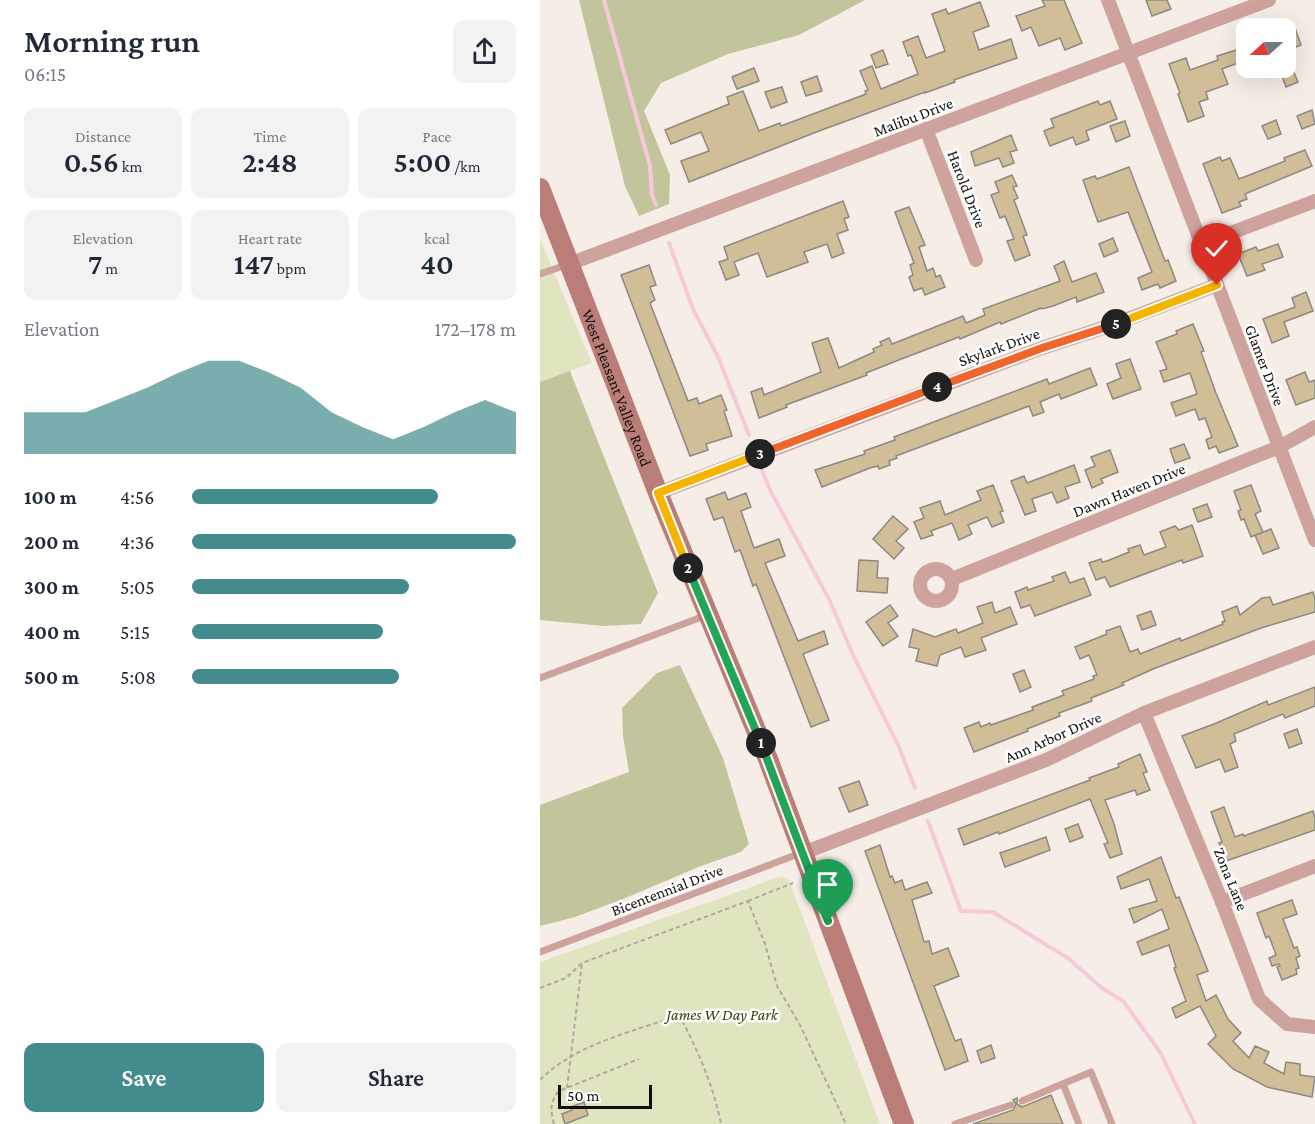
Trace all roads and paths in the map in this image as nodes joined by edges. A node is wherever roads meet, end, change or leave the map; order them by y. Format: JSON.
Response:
{"nodes":[{"id":1,"x":1108,"y":0,"type":"edge"},
{"id":2,"x":1269,"y":0,"type":"edge"},
{"id":3,"x":1128,"y":54,"type":"junction"},
{"id":4,"x":926,"y":129,"type":"junction"},
{"id":5,"x":540,"y":188,"type":"edge"},
{"id":6,"x":1315,"y":201,"type":"edge"},
{"id":7,"x":1202,"y":244,"type":"junction"},
{"id":8,"x":976,"y":260,"type":"dead end"},
{"id":9,"x":569,"y":264,"type":"junction"},
{"id":10,"x":540,"y":274,"type":"edge"},
{"id":11,"x":1217,"y":285,"type":"junction"},
{"id":12,"x":1315,"y":427,"type":"edge"},
{"id":13,"x":1279,"y":447,"type":"junction"},
{"id":14,"x":658,"y":493,"type":"junction"},
{"id":15,"x":1315,"y":540,"type":"edge"},
{"id":16,"x":952,"y":579,"type":"dead end"},
{"id":17,"x":708,"y":615,"type":"junction"},
{"id":18,"x":1315,"y":647,"type":"edge"},
{"id":19,"x":540,"y":678,"type":"edge"},
{"id":20,"x":1144,"y":713,"type":"junction"},
{"id":21,"x":803,"y":853,"type":"junction"},
{"id":22,"x":1315,"y":866,"type":"edge"},
{"id":23,"x":793,"y":883,"type":"dead end"},
{"id":24,"x":748,"y":901,"type":"junction"},
{"id":25,"x":1222,"y":902,"type":"junction"},
{"id":26,"x":540,"y":952,"type":"edge"},
{"id":27,"x":582,"y":963,"type":"junction"},
{"id":28,"x":540,"y":988,"type":"edge"},
{"id":29,"x":1315,"y":1027,"type":"edge"},
{"id":30,"x":570,"y":1058,"type":"junction"},
{"id":31,"x":639,"y":1059,"type":"dead end"},
{"id":32,"x":540,"y":1080,"type":"edge"},
{"id":33,"x":1063,"y":1084,"type":"junction"},
{"id":34,"x":567,"y":1088,"type":"junction"},
{"id":35,"x":1022,"y":1101,"type":"dead end"},
{"id":36,"x":1011,"y":1105,"type":"dead end"},
{"id":37,"x":554,"y":1124,"type":"edge"},
{"id":38,"x":721,"y":1124,"type":"edge"},
{"id":39,"x":846,"y":1124,"type":"edge"},
{"id":40,"x":904,"y":1124,"type":"edge"},
{"id":41,"x":955,"y":1124,"type":"edge"},
{"id":42,"x":1079,"y":1124,"type":"edge"},
{"id":43,"x":1112,"y":1124,"type":"edge"}],
"edges":[{"from":1,"to":3,"type":"street","name":"Glamer Drive"},
{"from":2,"to":3,"type":"street","name":"Malibu Drive"},
{"from":3,"to":4,"type":"street","name":"Malibu Drive"},
{"from":3,"to":7,"type":"street","name":"Glamer Drive"},
{"from":4,"to":8,"type":"street","name":"Harold Drive"},
{"from":4,"to":9,"type":"street","name":"Malibu Drive"},
{"from":5,"to":9,"type":"main road","name":"West Pleasant Valley Road"},
{"from":6,"to":7,"type":"street"},
{"from":7,"to":11,"type":"street","name":"Glamer Drive"},
{"from":9,"to":10,"type":"lane"},
{"from":9,"to":14,"type":"main road","name":"West Pleasant Valley Road"},
{"from":11,"to":13,"type":"street","name":"Glamer Drive"},
{"from":11,"to":14,"type":"street","name":"Skylark Drive"},
{"from":12,"to":13,"type":"street","name":"Dawn Haven Drive"},
{"from":13,"to":15,"type":"street","name":"Glamer Drive"},
{"from":13,"to":16,"type":"street","name":"Dawn Haven Drive"},
{"from":14,"to":17,"type":"main road","name":"West Pleasant Valley Road"},
{"from":17,"to":19,"type":"lane"},
{"from":17,"to":21,"type":"main road","name":"West Pleasant Valley Road"},
{"from":18,"to":20,"type":"street","name":"Ann Arbor Drive"},
{"from":20,"to":21,"type":"street","name":"Ann Arbor Drive"},
{"from":20,"to":25,"type":"street","name":"Zona Lane"},
{"from":21,"to":26,"type":"lane","name":"Bicentennial Drive"},
{"from":21,"to":40,"type":"main road","name":"West Pleasant Valley Road"},
{"from":22,"to":25,"type":"street"},
{"from":23,"to":24,"type":"path"},
{"from":24,"to":27,"type":"path"},
{"from":24,"to":39,"type":"path"},
{"from":25,"to":29,"type":"street","name":"Zona Lane"},
{"from":27,"to":28,"type":"path"},
{"from":27,"to":30,"type":"path"},
{"from":30,"to":32,"type":"path"},
{"from":30,"to":34,"type":"path"},
{"from":30,"to":38,"type":"path"},
{"from":31,"to":34,"type":"path"},
{"from":33,"to":35,"type":"lane"},
{"from":33,"to":42,"type":"lane"},
{"from":33,"to":43,"type":"lane"},
{"from":34,"to":37,"type":"path"},
{"from":36,"to":41,"type":"lane"}]}
